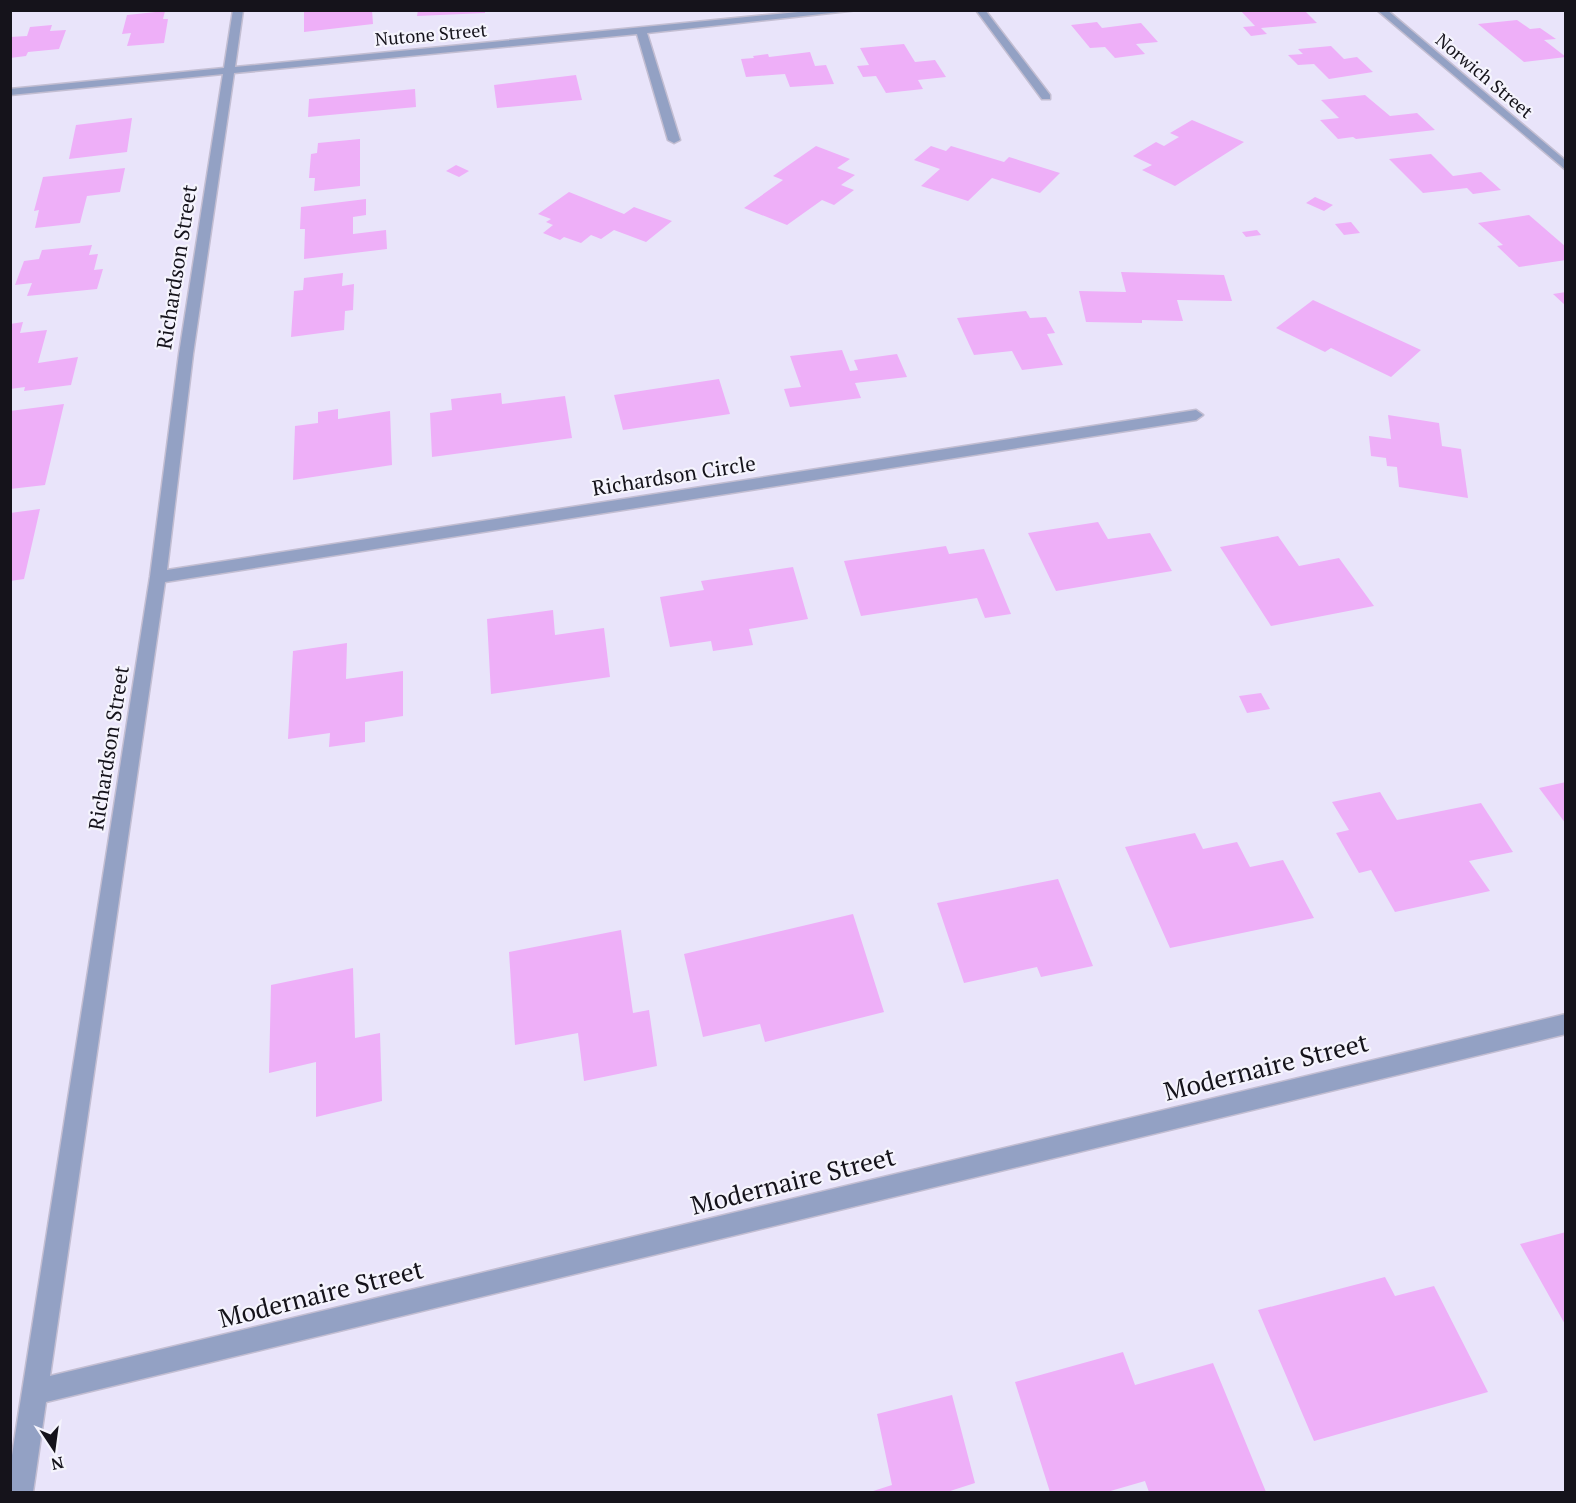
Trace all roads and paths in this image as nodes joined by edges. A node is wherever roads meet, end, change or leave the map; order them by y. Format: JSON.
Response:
{"nodes":[{"id":1,"x":238,"y":10,"type":"edge"},
{"id":2,"x":854,"y":10,"type":"edge"},
{"id":3,"x":980,"y":10,"type":"edge"},
{"id":4,"x":1381,"y":10,"type":"edge"},
{"id":5,"x":641,"y":31,"type":"junction"},
{"id":6,"x":229,"y":70,"type":"junction"},
{"id":7,"x":10,"y":92,"type":"edge"},
{"id":8,"x":1046,"y":97,"type":"dead end"},
{"id":9,"x":674,"y":140,"type":"dead end"},
{"id":10,"x":1566,"y":167,"type":"edge"},
{"id":11,"x":1196,"y":415,"type":"dead end"},
{"id":12,"x":158,"y":577,"type":"junction"},
{"id":13,"x":1566,"y":1024,"type":"edge"},
{"id":14,"x":35,"y":1392,"type":"junction"},
{"id":15,"x":20,"y":1492,"type":"edge"}],
"edges":[{"from":1,"to":6,"type":"street","name":"Richardson Street"},
{"from":2,"to":5,"type":"street","name":"Nutone Street"},
{"from":3,"to":8,"type":"street"},
{"from":4,"to":10,"type":"street","name":"Norwich Street"},
{"from":5,"to":6,"type":"street","name":"Nutone Street"},
{"from":5,"to":9,"type":"street"},
{"from":6,"to":7,"type":"street","name":"Nutone Street"},
{"from":6,"to":12,"type":"street","name":"Richardson Street"},
{"from":11,"to":12,"type":"street","name":"Richardson Circle"},
{"from":12,"to":14,"type":"street","name":"Richardson Street"},
{"from":13,"to":14,"type":"street","name":"Modernaire Street"},
{"from":14,"to":15,"type":"street","name":"Richardson Street"}]}
